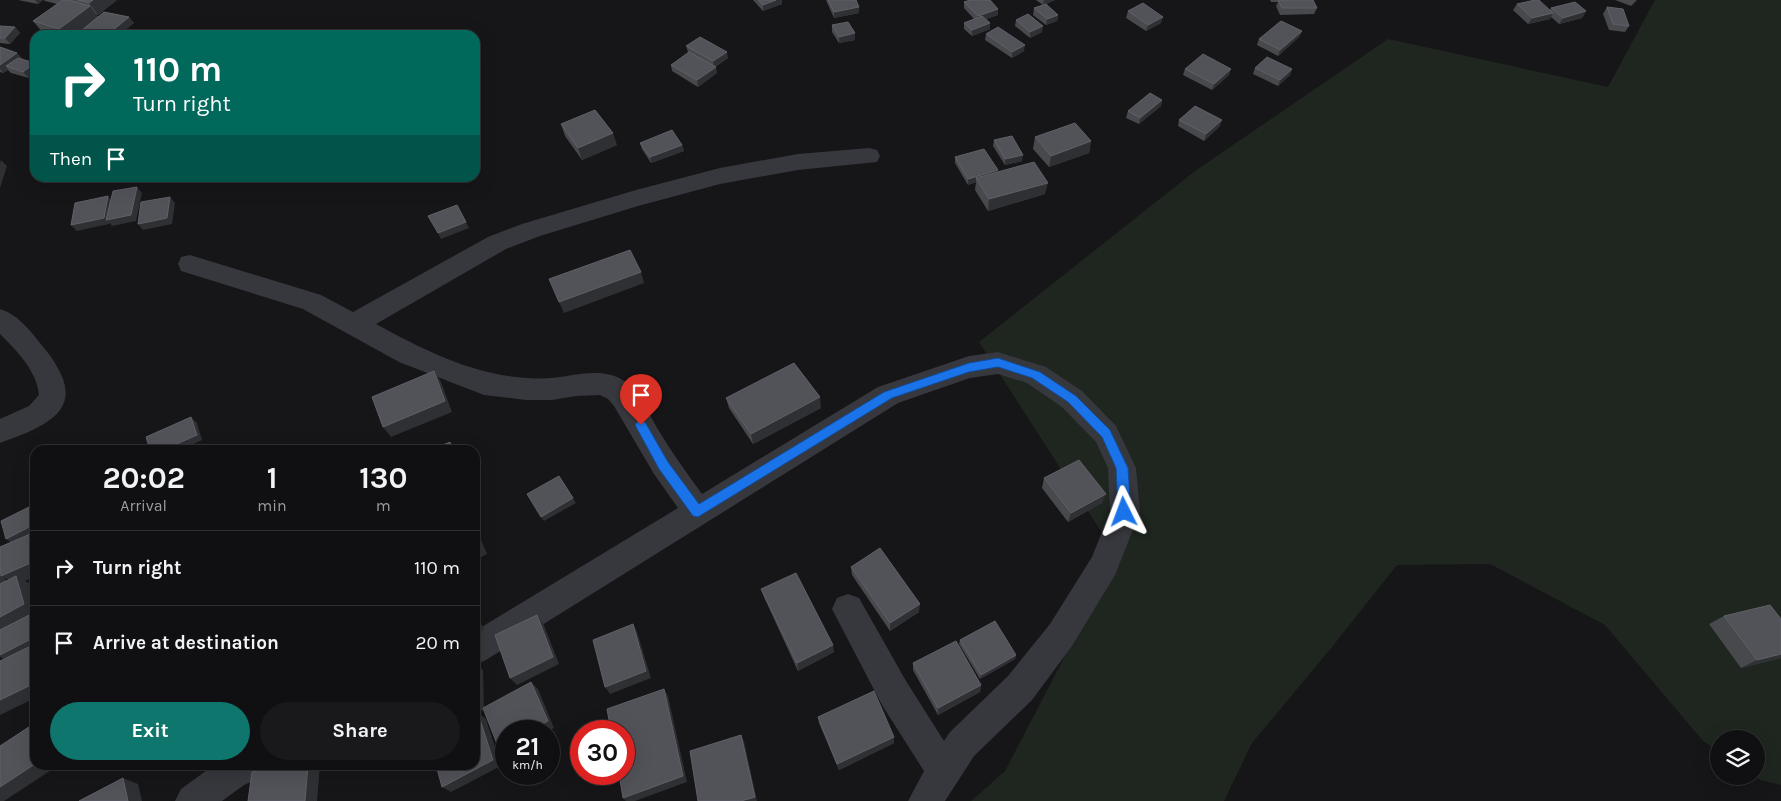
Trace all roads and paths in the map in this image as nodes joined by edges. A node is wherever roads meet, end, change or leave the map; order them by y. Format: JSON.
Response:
{"nodes":[{"id":1,"x":868,"y":156,"type":"dead end"},
{"id":2,"x":190,"y":264,"type":"dead end"},
{"id":3,"x":0,"y":319,"type":"edge"},
{"id":4,"x":352,"y":325,"type":"junction"},
{"id":5,"x":0,"y":431,"type":"edge"},
{"id":6,"x":698,"y":512,"type":"junction"},
{"id":7,"x":848,"y":609,"type":"dead end"},
{"id":8,"x":480,"y":647,"type":"edge"},
{"id":9,"x":239,"y":770,"type":"edge"},
{"id":10,"x":943,"y":771,"type":"junction"},
{"id":11,"x":193,"y":801,"type":"edge"},
{"id":12,"x":926,"y":801,"type":"edge"}],
"edges":[{"from":1,"to":4,"type":"street"},
{"from":2,"to":4,"type":"street"},
{"from":3,"to":5,"type":"street"},
{"from":4,"to":6,"type":"street"},
{"from":6,"to":8,"type":"street"},
{"from":6,"to":10,"type":"street"},
{"from":7,"to":10,"type":"street"},
{"from":9,"to":11,"type":"street"},
{"from":10,"to":12,"type":"street"}]}
